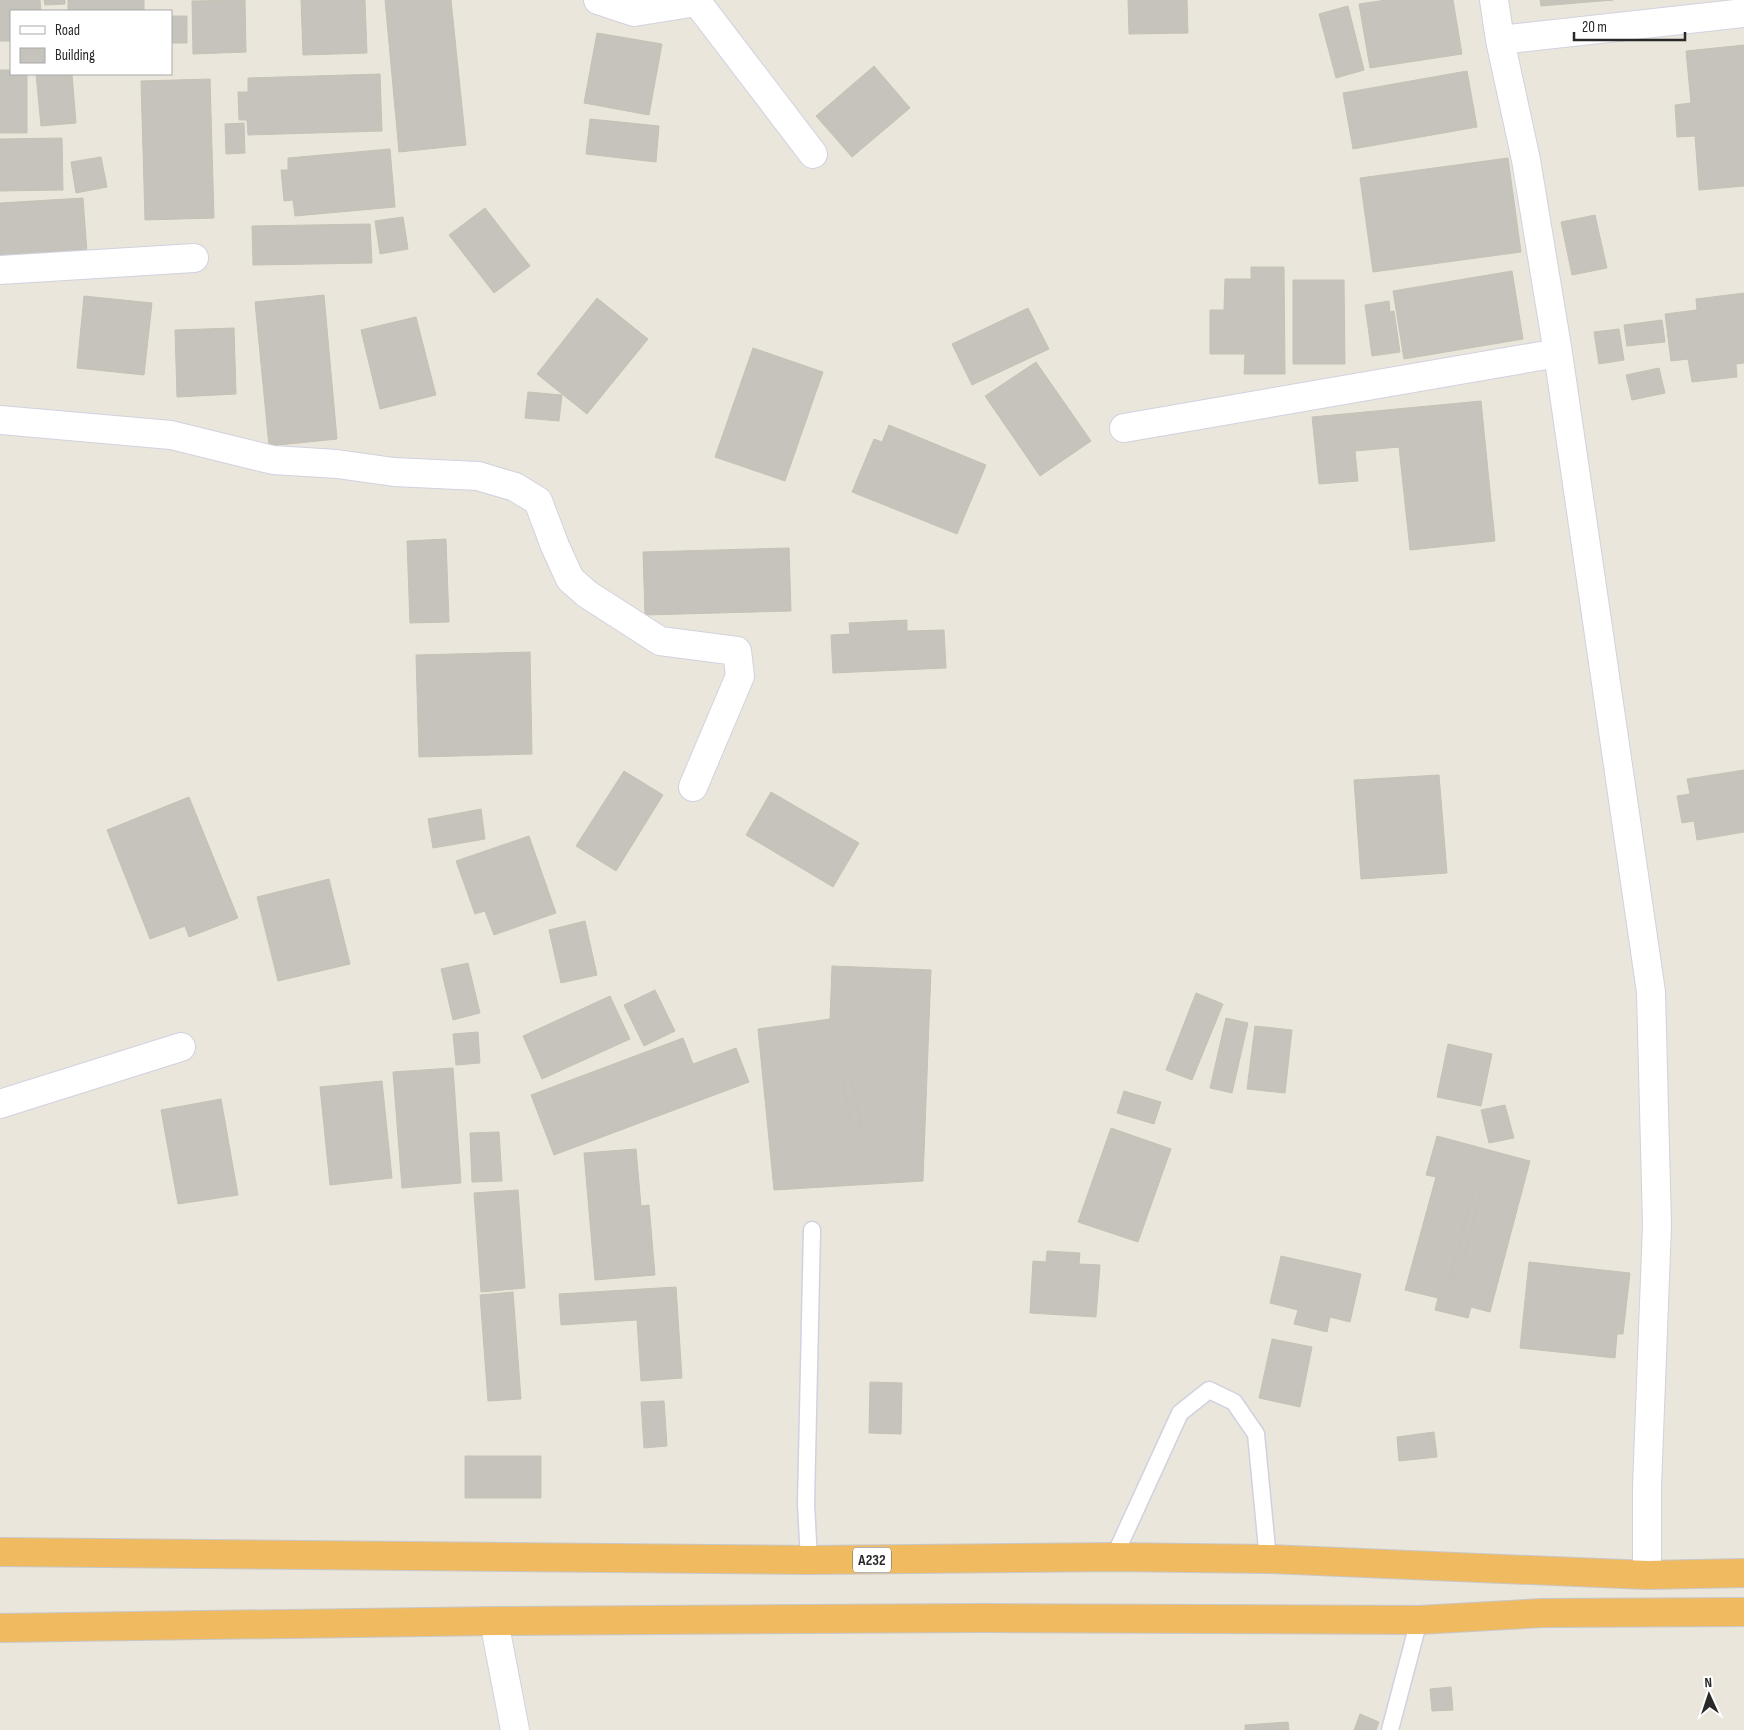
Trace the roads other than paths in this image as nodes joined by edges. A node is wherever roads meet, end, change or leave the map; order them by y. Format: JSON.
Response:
{"nodes":[{"id":1,"x":598,"y":0,"type":"edge"},
{"id":2,"x":1494,"y":0,"type":"edge"},
{"id":3,"x":1744,"y":13,"type":"edge"},
{"id":4,"x":1500,"y":40,"type":"junction"},
{"id":5,"x":813,"y":154,"type":"dead end"},
{"id":6,"x":194,"y":258,"type":"dead end"},
{"id":7,"x":0,"y":270,"type":"edge"},
{"id":8,"x":1558,"y":353,"type":"junction"},
{"id":9,"x":0,"y":420,"type":"edge"},
{"id":10,"x":1124,"y":428,"type":"dead end"},
{"id":11,"x":693,"y":786,"type":"dead end"},
{"id":12,"x":181,"y":1047,"type":"dead end"},
{"id":13,"x":0,"y":1104,"type":"edge"},
{"id":14,"x":812,"y":1230,"type":"dead end"},
{"id":15,"x":0,"y":1552,"type":"edge"},
{"id":16,"x":1114,"y":1557,"type":"junction"},
{"id":17,"x":1268,"y":1559,"type":"junction"},
{"id":18,"x":809,"y":1560,"type":"junction"},
{"id":19,"x":1744,"y":1573,"type":"edge"},
{"id":20,"x":1647,"y":1575,"type":"junction"},
{"id":21,"x":1744,"y":1612,"type":"edge"},
{"id":22,"x":1419,"y":1620,"type":"junction"},
{"id":23,"x":494,"y":1621,"type":"junction"},
{"id":24,"x":0,"y":1628,"type":"edge"},
{"id":25,"x":514,"y":1730,"type":"edge"},
{"id":26,"x":1390,"y":1730,"type":"edge"}],
"edges":[{"from":1,"to":5,"type":"street"},
{"from":2,"to":4,"type":"street"},
{"from":3,"to":4,"type":"street"},
{"from":4,"to":8,"type":"street"},
{"from":6,"to":7,"type":"street"},
{"from":8,"to":10,"type":"street"},
{"from":8,"to":20,"type":"street"},
{"from":9,"to":11,"type":"street"},
{"from":12,"to":13,"type":"street"},
{"from":14,"to":18,"type":"lane"},
{"from":15,"to":18,"type":"highway","number":"A232"},
{"from":16,"to":17,"type":"highway","number":"A232"},
{"from":16,"to":17,"type":"lane"},
{"from":16,"to":18,"type":"highway","number":"A232"},
{"from":17,"to":20,"type":"highway","number":"A232"},
{"from":19,"to":20,"type":"highway","number":"A232"},
{"from":21,"to":22,"type":"highway"},
{"from":22,"to":23,"type":"highway"},
{"from":22,"to":26,"type":"lane"},
{"from":23,"to":24,"type":"highway"},
{"from":23,"to":25,"type":"street"}]}
